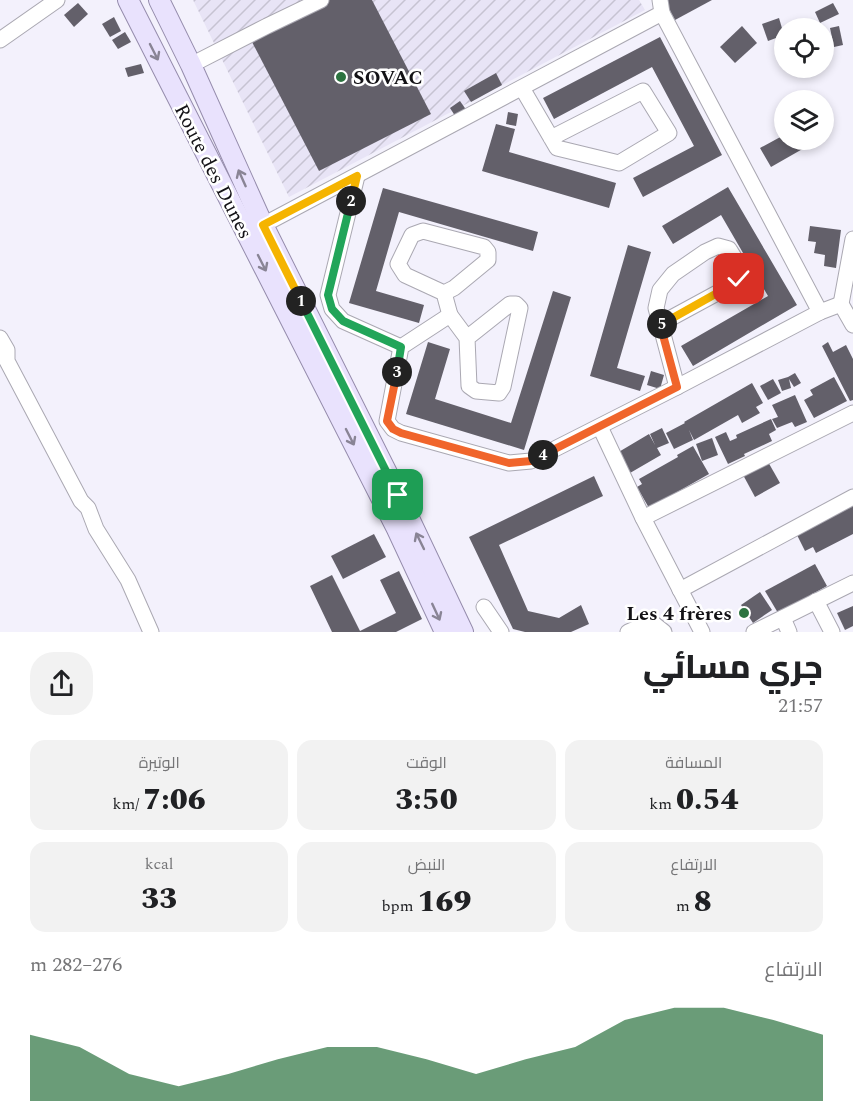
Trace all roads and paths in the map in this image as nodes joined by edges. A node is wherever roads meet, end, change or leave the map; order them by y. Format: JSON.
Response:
{"nodes":[{"id":1,"x":57,"y":0,"type":"edge"},
{"id":2,"x":128,"y":0,"type":"edge"},
{"id":3,"x":159,"y":0,"type":"edge"},
{"id":4,"x":321,"y":0,"type":"edge"},
{"id":5,"x":661,"y":6,"type":"edge"},
{"id":6,"x":0,"y":40,"type":"edge"},
{"id":7,"x":191,"y":65,"type":"junction"},
{"id":8,"x":522,"y":88,"type":"junction"},
{"id":9,"x":551,"y":138,"type":"junction"},
{"id":10,"x":357,"y":176,"type":"junction"},
{"id":11,"x":263,"y":225,"type":"junction"},
{"id":12,"x":853,"y":240,"type":"edge"},
{"id":13,"x":444,"y":293,"type":"junction"},
{"id":14,"x":819,"y":312,"type":"junction"},
{"id":15,"x":848,"y":313,"type":"edge"},
{"id":16,"x":450,"y":315,"type":"junction"},
{"id":17,"x":660,"y":324,"type":"junction"},
{"id":18,"x":0,"y":338,"type":"edge"},
{"id":19,"x":467,"y":338,"type":"junction"},
{"id":20,"x":401,"y":347,"type":"junction"},
{"id":21,"x":4,"y":363,"type":"edge"},
{"id":22,"x":677,"y":387,"type":"junction"},
{"id":23,"x":853,"y":414,"type":"edge"},
{"id":24,"x":600,"y":427,"type":"junction"},
{"id":25,"x":853,"y":497,"type":"edge"},
{"id":26,"x":643,"y":518,"type":"junction"},
{"id":27,"x":853,"y":583,"type":"edge"},
{"id":28,"x":680,"y":590,"type":"junction"},
{"id":29,"x":816,"y":601,"type":"junction"},
{"id":30,"x":484,"y":607,"type":"dead end"},
{"id":31,"x":783,"y":618,"type":"junction"},
{"id":32,"x":151,"y":632,"type":"edge"},
{"id":33,"x":445,"y":632,"type":"edge"},
{"id":34,"x":463,"y":632,"type":"edge"},
{"id":35,"x":501,"y":632,"type":"edge"},
{"id":36,"x":628,"y":632,"type":"edge"},
{"id":37,"x":664,"y":632,"type":"edge"},
{"id":38,"x":702,"y":632,"type":"edge"},
{"id":39,"x":754,"y":632,"type":"edge"},
{"id":40,"x":789,"y":632,"type":"edge"},
{"id":41,"x":832,"y":632,"type":"edge"}],
"edges":[{"from":1,"to":6,"type":"street"},
{"from":2,"to":33,"type":"main road","name":"Route des Dunes","one_way":true},
{"from":3,"to":7,"type":"main road","name":"Route des Dunes"},
{"from":4,"to":7,"type":"street"},
{"from":5,"to":8,"type":"street"},
{"from":5,"to":14,"type":"street"},
{"from":11,"to":7,"type":"main road","name":"Route des Dunes","one_way":true},
{"from":8,"to":9,"type":"street"},
{"from":8,"to":10,"type":"street"},
{"from":9,"to":9,"type":"street"},
{"from":10,"to":11,"type":"street"},
{"from":10,"to":20,"type":"street"},
{"from":34,"to":11,"type":"main road","name":"Route des Dunes","one_way":true},
{"from":12,"to":15,"type":"street"},
{"from":13,"to":13,"type":"street"},
{"from":13,"to":16,"type":"street"},
{"from":14,"to":15,"type":"street"},
{"from":14,"to":22,"type":"street"},
{"from":16,"to":19,"type":"street"},
{"from":16,"to":20,"type":"street"},
{"from":17,"to":17,"type":"street"},
{"from":17,"to":22,"type":"street"},
{"from":18,"to":21,"type":"street"},
{"from":19,"to":19,"type":"street"},
{"from":20,"to":24,"type":"street"},
{"from":21,"to":32,"type":"street"},
{"from":22,"to":24,"type":"street"},
{"from":23,"to":26,"type":"street"},
{"from":24,"to":26,"type":"street"},
{"from":25,"to":28,"type":"street"},
{"from":26,"to":28,"type":"street"},
{"from":27,"to":29,"type":"street"},
{"from":28,"to":38,"type":"street"},
{"from":29,"to":31,"type":"street"},
{"from":29,"to":41,"type":"street"},
{"from":30,"to":35,"type":"street"},
{"from":31,"to":39,"type":"street"},
{"from":31,"to":40,"type":"street"},
{"from":36,"to":37,"type":"street"}]}
